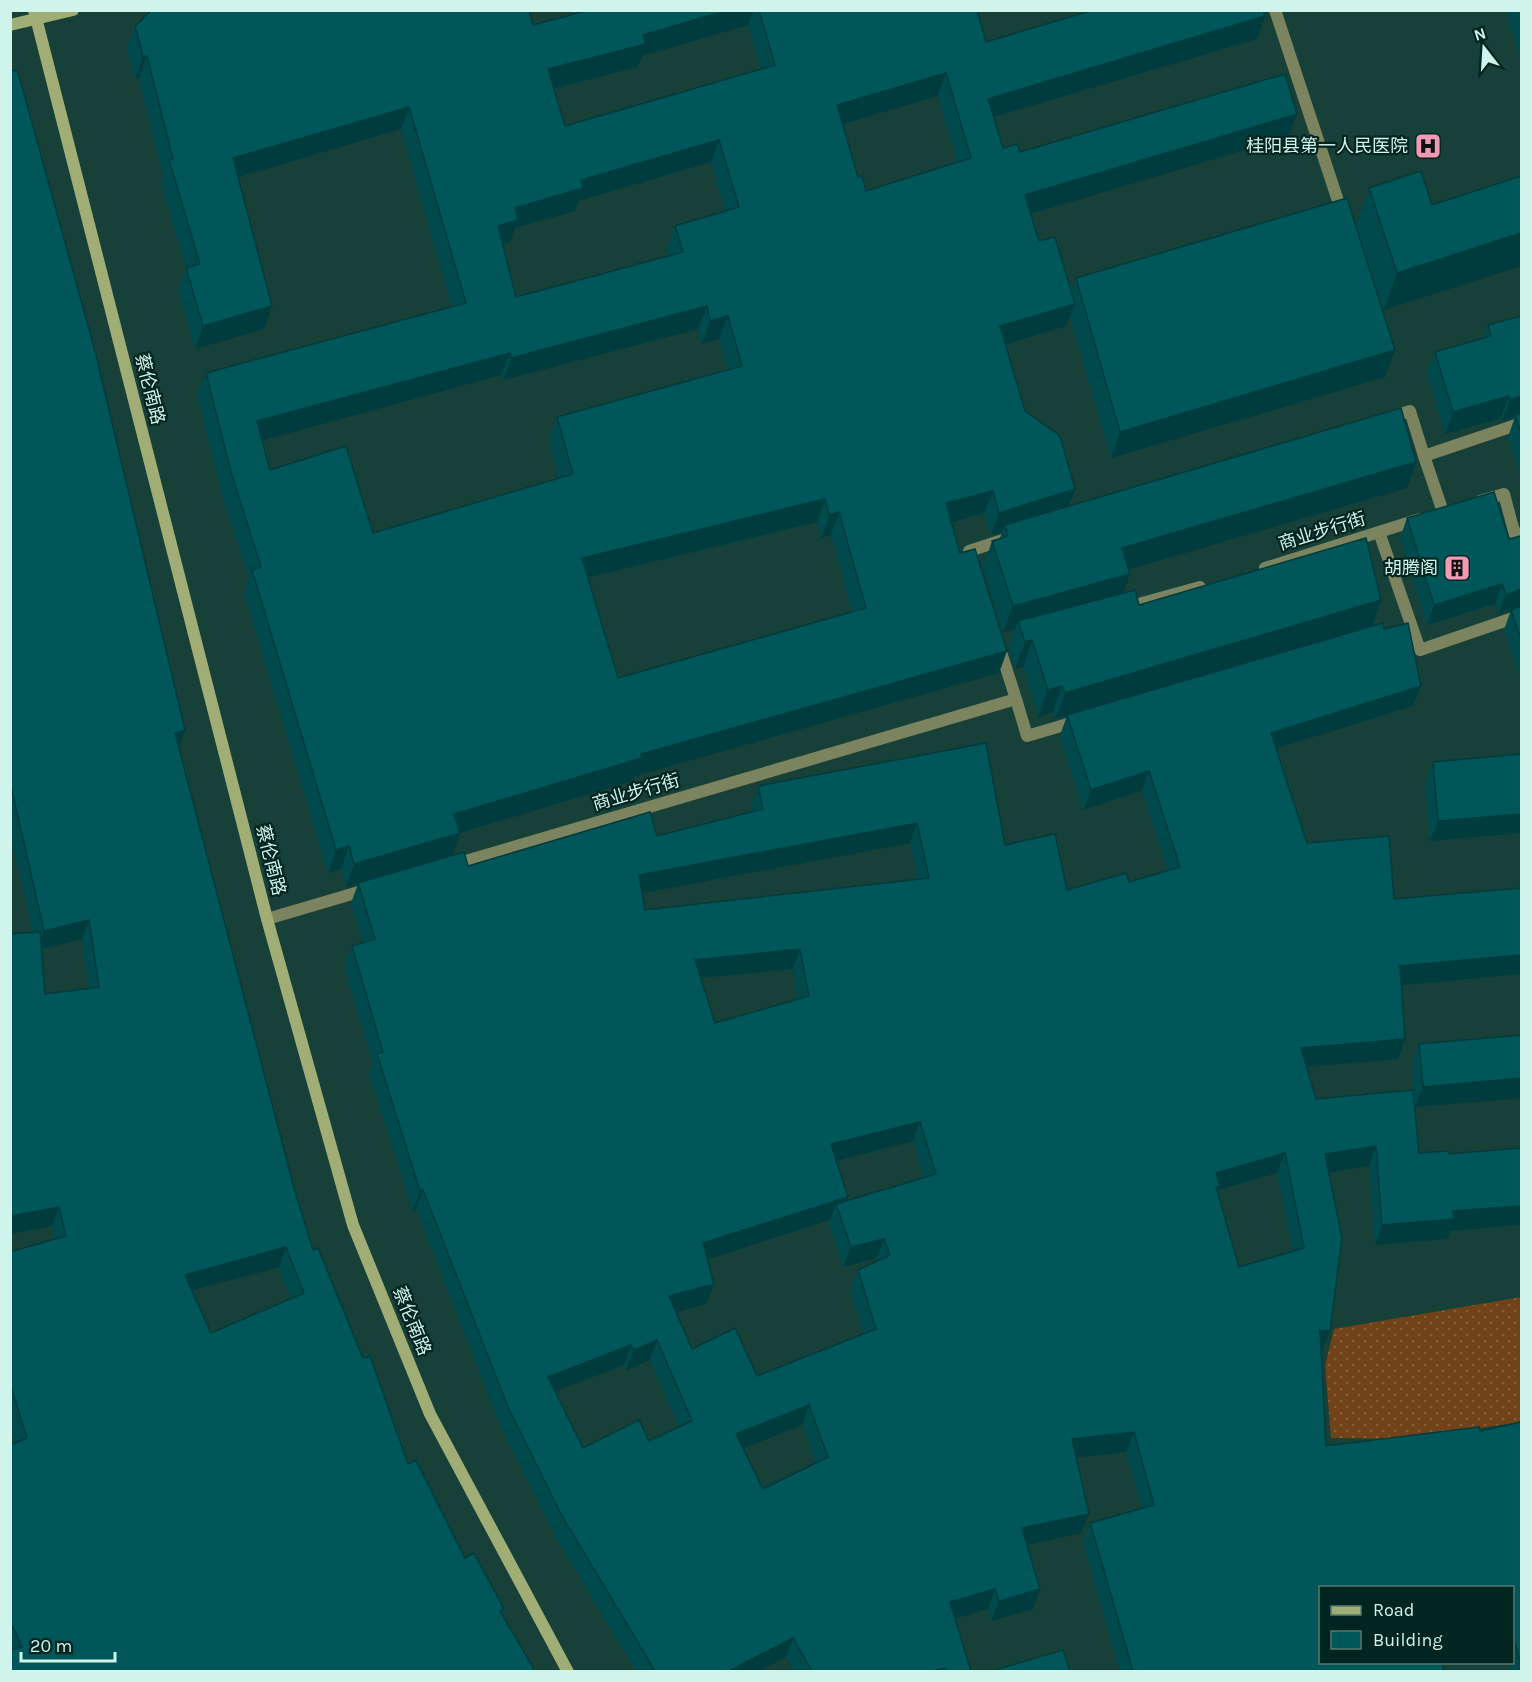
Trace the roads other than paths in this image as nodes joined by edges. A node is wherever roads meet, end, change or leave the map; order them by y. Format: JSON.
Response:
{"nodes":[{"id":1,"x":73,"y":10,"type":"edge"},
{"id":2,"x":1275,"y":10,"type":"edge"},
{"id":3,"x":36,"y":15,"type":"edge"},
{"id":4,"x":10,"y":25,"type":"edge"},
{"id":5,"x":1347,"y":226,"type":"edge"},
{"id":6,"x":1377,"y":422,"type":"edge"},
{"id":7,"x":1521,"y":423,"type":"edge"},
{"id":8,"x":1424,"y":456,"type":"junction"},
{"id":9,"x":1453,"y":509,"type":"junction"},
{"id":10,"x":1379,"y":532,"type":"junction"},
{"id":11,"x":1015,"y":536,"type":"edge"},
{"id":12,"x":1518,"y":538,"type":"edge"},
{"id":13,"x":1257,"y":570,"type":"edge"},
{"id":14,"x":977,"y":574,"type":"edge"},
{"id":15,"x":1213,"y":584,"type":"edge"},
{"id":16,"x":1111,"y":612,"type":"edge"},
{"id":17,"x":1521,"y":615,"type":"edge"},
{"id":18,"x":1001,"y":637,"type":"edge"},
{"id":19,"x":1016,"y":699,"type":"junction"},
{"id":20,"x":1094,"y":716,"type":"edge"},
{"id":21,"x":437,"y":869,"type":"edge"},
{"id":22,"x":381,"y":885,"type":"edge"},
{"id":23,"x":267,"y":919,"type":"junction"},
{"id":24,"x":568,"y":1671,"type":"edge"}],
"edges":[{"from":1,"to":3,"type":"main road"},
{"from":2,"to":5,"type":"street"},
{"from":3,"to":4,"type":"main road"},
{"from":3,"to":23,"type":"main road","name":"蔡伦南路"},
{"from":6,"to":8,"type":"street"},
{"from":7,"to":8,"type":"street"},
{"from":8,"to":9,"type":"street"},
{"from":9,"to":10,"type":"street","name":"商业步行街"},
{"from":9,"to":12,"type":"street","name":"商业步行街"},
{"from":10,"to":13,"type":"street","name":"商业步行街"},
{"from":10,"to":17,"type":"street","name":"商业步行街"},
{"from":11,"to":14,"type":"street"},
{"from":15,"to":16,"type":"street"},
{"from":18,"to":19,"type":"street"},
{"from":19,"to":20,"type":"street"},
{"from":19,"to":21,"type":"street","name":"商业步行街"},
{"from":22,"to":23,"type":"street"},
{"from":23,"to":24,"type":"main road","name":"蔡伦南路"}]}
